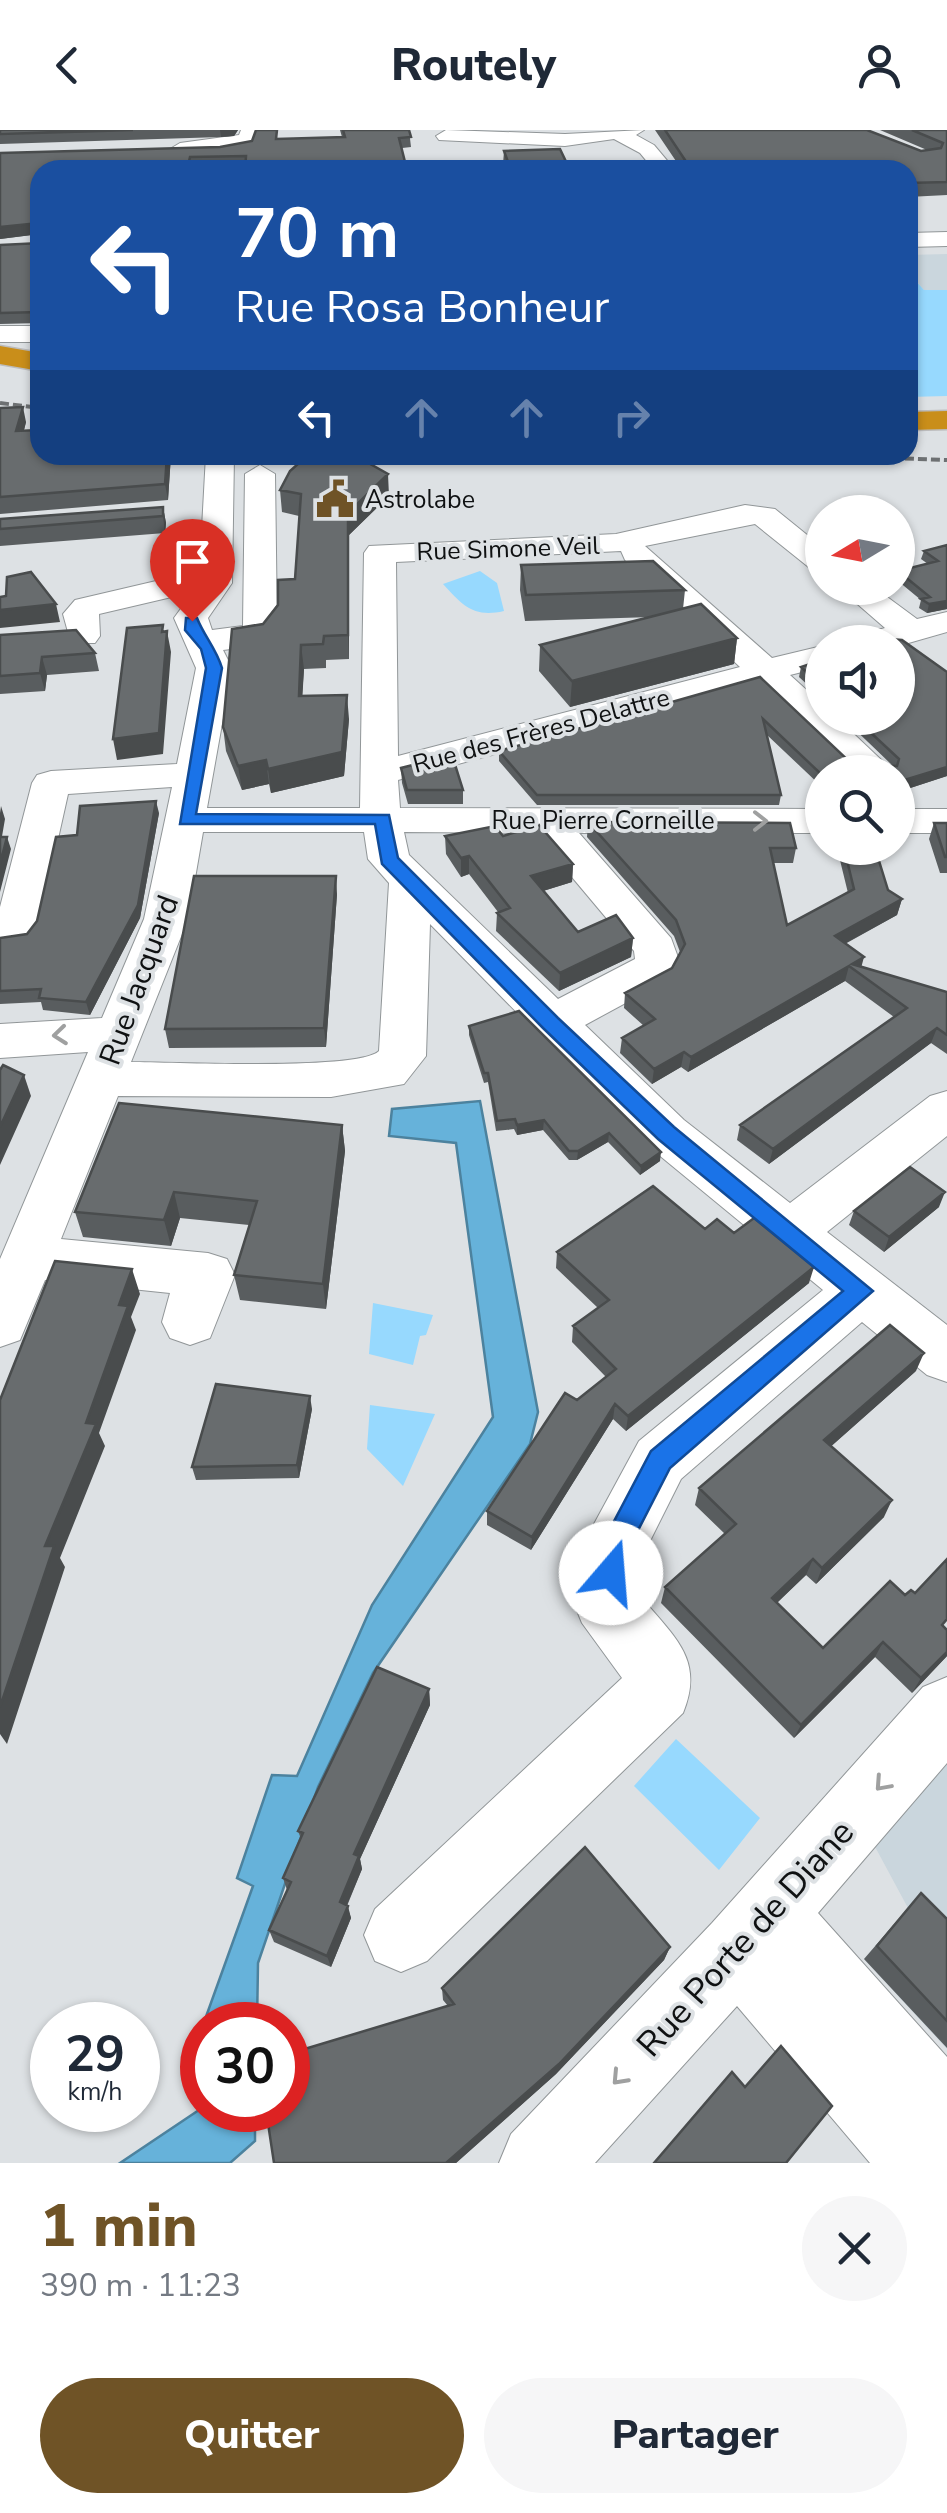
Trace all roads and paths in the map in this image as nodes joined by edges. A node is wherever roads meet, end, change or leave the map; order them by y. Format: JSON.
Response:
{"nodes":[{"id":1,"x":250,"y":130,"type":"edge"},
{"id":2,"x":623,"y":131,"type":"edge"},
{"id":3,"x":446,"y":136,"type":"dead end"},
{"id":4,"x":157,"y":150,"type":"edge"},
{"id":5,"x":217,"y":153,"type":"edge"},
{"id":6,"x":656,"y":160,"type":"edge"},
{"id":7,"x":947,"y":239,"type":"edge"},
{"id":8,"x":918,"y":240,"type":"edge"},
{"id":9,"x":0,"y":334,"type":"edge"},
{"id":10,"x":30,"y":334,"type":"edge"},
{"id":11,"x":0,"y":355,"type":"edge"},
{"id":12,"x":30,"y":360,"type":"edge"},
{"id":13,"x":0,"y":374,"type":"edge"},
{"id":14,"x":30,"y":378,"type":"edge"},
{"id":15,"x":918,"y":409,"type":"edge"},
{"id":16,"x":946,"y":411,"type":"edge"},
{"id":17,"x":918,"y":418,"type":"edge"},
{"id":18,"x":194,"y":465,"type":"edge"},
{"id":19,"x":220,"y":465,"type":"edge"},
{"id":20,"x":260,"y":474,"type":"dead end"},
{"id":21,"x":616,"y":544,"type":"junction"},
{"id":22,"x":805,"y":549,"type":"edge"},
{"id":23,"x":877,"y":605,"type":"edge"},
{"id":24,"x":947,"y":622,"type":"edge"},
{"id":25,"x":903,"y":625,"type":"edge"},
{"id":26,"x":198,"y":630,"type":"junction"},
{"id":27,"x":915,"y":631,"type":"edge"},
{"id":28,"x":805,"y":660,"type":"edge"},
{"id":29,"x":765,"y":671,"type":"junction"},
{"id":30,"x":856,"y":755,"type":"edge"},
{"id":31,"x":379,"y":772,"type":"junction"},
{"id":32,"x":195,"y":774,"type":"junction"},
{"id":33,"x":383,"y":819,"type":"junction"},
{"id":34,"x":186,"y":820,"type":"junction"},
{"id":35,"x":546,"y":820,"type":"junction"},
{"id":36,"x":805,"y":821,"type":"edge"},
{"id":37,"x":410,"y":883,"type":"junction"},
{"id":38,"x":13,"y":884,"type":"edge"},
{"id":39,"x":0,"y":934,"type":"edge"},
{"id":40,"x":550,"y":1023,"type":"junction"},
{"id":41,"x":120,"y":1033,"type":"junction"},
{"id":42,"x":0,"y":1041,"type":"edge"},
{"id":43,"x":102,"y":1079,"type":"junction"},
{"id":44,"x":947,"y":1110,"type":"edge"},
{"id":45,"x":788,"y":1233,"type":"junction"},
{"id":46,"x":28,"y":1257,"type":"junction"},
{"id":47,"x":198,"y":1277,"type":"dead end"},
{"id":48,"x":860,"y":1291,"type":"junction"},
{"id":49,"x":0,"y":1324,"type":"edge"},
{"id":50,"x":947,"y":1358,"type":"edge"},
{"id":51,"x":947,"y":1711,"type":"edge"},
{"id":52,"x":753,"y":1931,"type":"junction"},
{"id":53,"x":401,"y":1935,"type":"dead end"},
{"id":54,"x":947,"y":2116,"type":"edge"},
{"id":55,"x":540,"y":2163,"type":"edge"},
{"id":56,"x":923,"y":2163,"type":"edge"}],
"edges":[{"from":1,"to":5,"type":"street"},
{"from":2,"to":3,"type":"street"},
{"from":2,"to":6,"type":"street"},
{"from":4,"to":5,"type":"street"},
{"from":7,"to":8,"type":"street"},
{"from":9,"to":10,"type":"street"},
{"from":11,"to":12,"type":"highway"},
{"from":13,"to":14,"type":"highway"},
{"from":15,"to":16,"type":"highway"},
{"from":16,"to":17,"type":"highway"},
{"from":18,"to":26,"type":"street"},
{"from":19,"to":26,"type":"street"},
{"from":20,"to":26,"type":"street"},
{"from":21,"to":22,"type":"street","name":"Rue Simone Veil"},
{"from":21,"to":29,"type":"street"},
{"from":21,"to":31,"type":"street","name":"Rue Simone Veil"},
{"from":23,"to":25,"type":"street"},
{"from":24,"to":27,"type":"street"},
{"from":26,"to":32,"type":"street","name":"Rue Jacquard"},
{"from":28,"to":29,"type":"street","name":"Rue des Frères Delattre"},
{"from":29,"to":30,"type":"street"},
{"from":29,"to":31,"type":"street","name":"Rue des Frères Delattre"},
{"from":31,"to":33,"type":"street","name":"Rue des Frères Delattre"},
{"from":32,"to":34,"type":"street","name":"Rue Jacquard"},
{"from":32,"to":38,"type":"street"},
{"from":33,"to":34,"type":"street"},
{"from":33,"to":35,"type":"street","name":"Rue Pierre Corneille"},
{"from":33,"to":37,"type":"street","name":"Rue des Frères Delattre"},
{"from":34,"to":41,"type":"street","name":"Rue Jacquard"},
{"from":35,"to":36,"type":"street","name":"Rue Pierre Corneille","one_way":true},
{"from":35,"to":40,"type":"street"},
{"from":37,"to":40,"type":"street","name":"Rue des Frères Delattre"},
{"from":37,"to":43,"type":"street"},
{"from":38,"to":39,"type":"street"},
{"from":40,"to":45,"type":"street","name":"Rue des Frères Delattre"},
{"from":41,"to":42,"type":"street","one_way":true},
{"from":41,"to":43,"type":"street","name":"Rue Jacquard"},
{"from":43,"to":46,"type":"street","name":"Rue Jacquard"},
{"from":44,"to":45,"type":"street"},
{"from":45,"to":48,"type":"street","name":"Rue des Frères Delattre"},
{"from":46,"to":47,"type":"street"},
{"from":46,"to":49,"type":"street","name":"Rue Jacquard"},
{"from":48,"to":50,"type":"street","name":"Rue des Frères Delattre"},
{"from":48,"to":53,"type":"street"},
{"from":51,"to":52,"type":"street","name":"Rue Porte de Diane","one_way":true},
{"from":52,"to":54,"type":"street"},
{"from":52,"to":55,"type":"street","name":"Rue Porte de Diane","one_way":true},
{"from":52,"to":56,"type":"street"}]}
